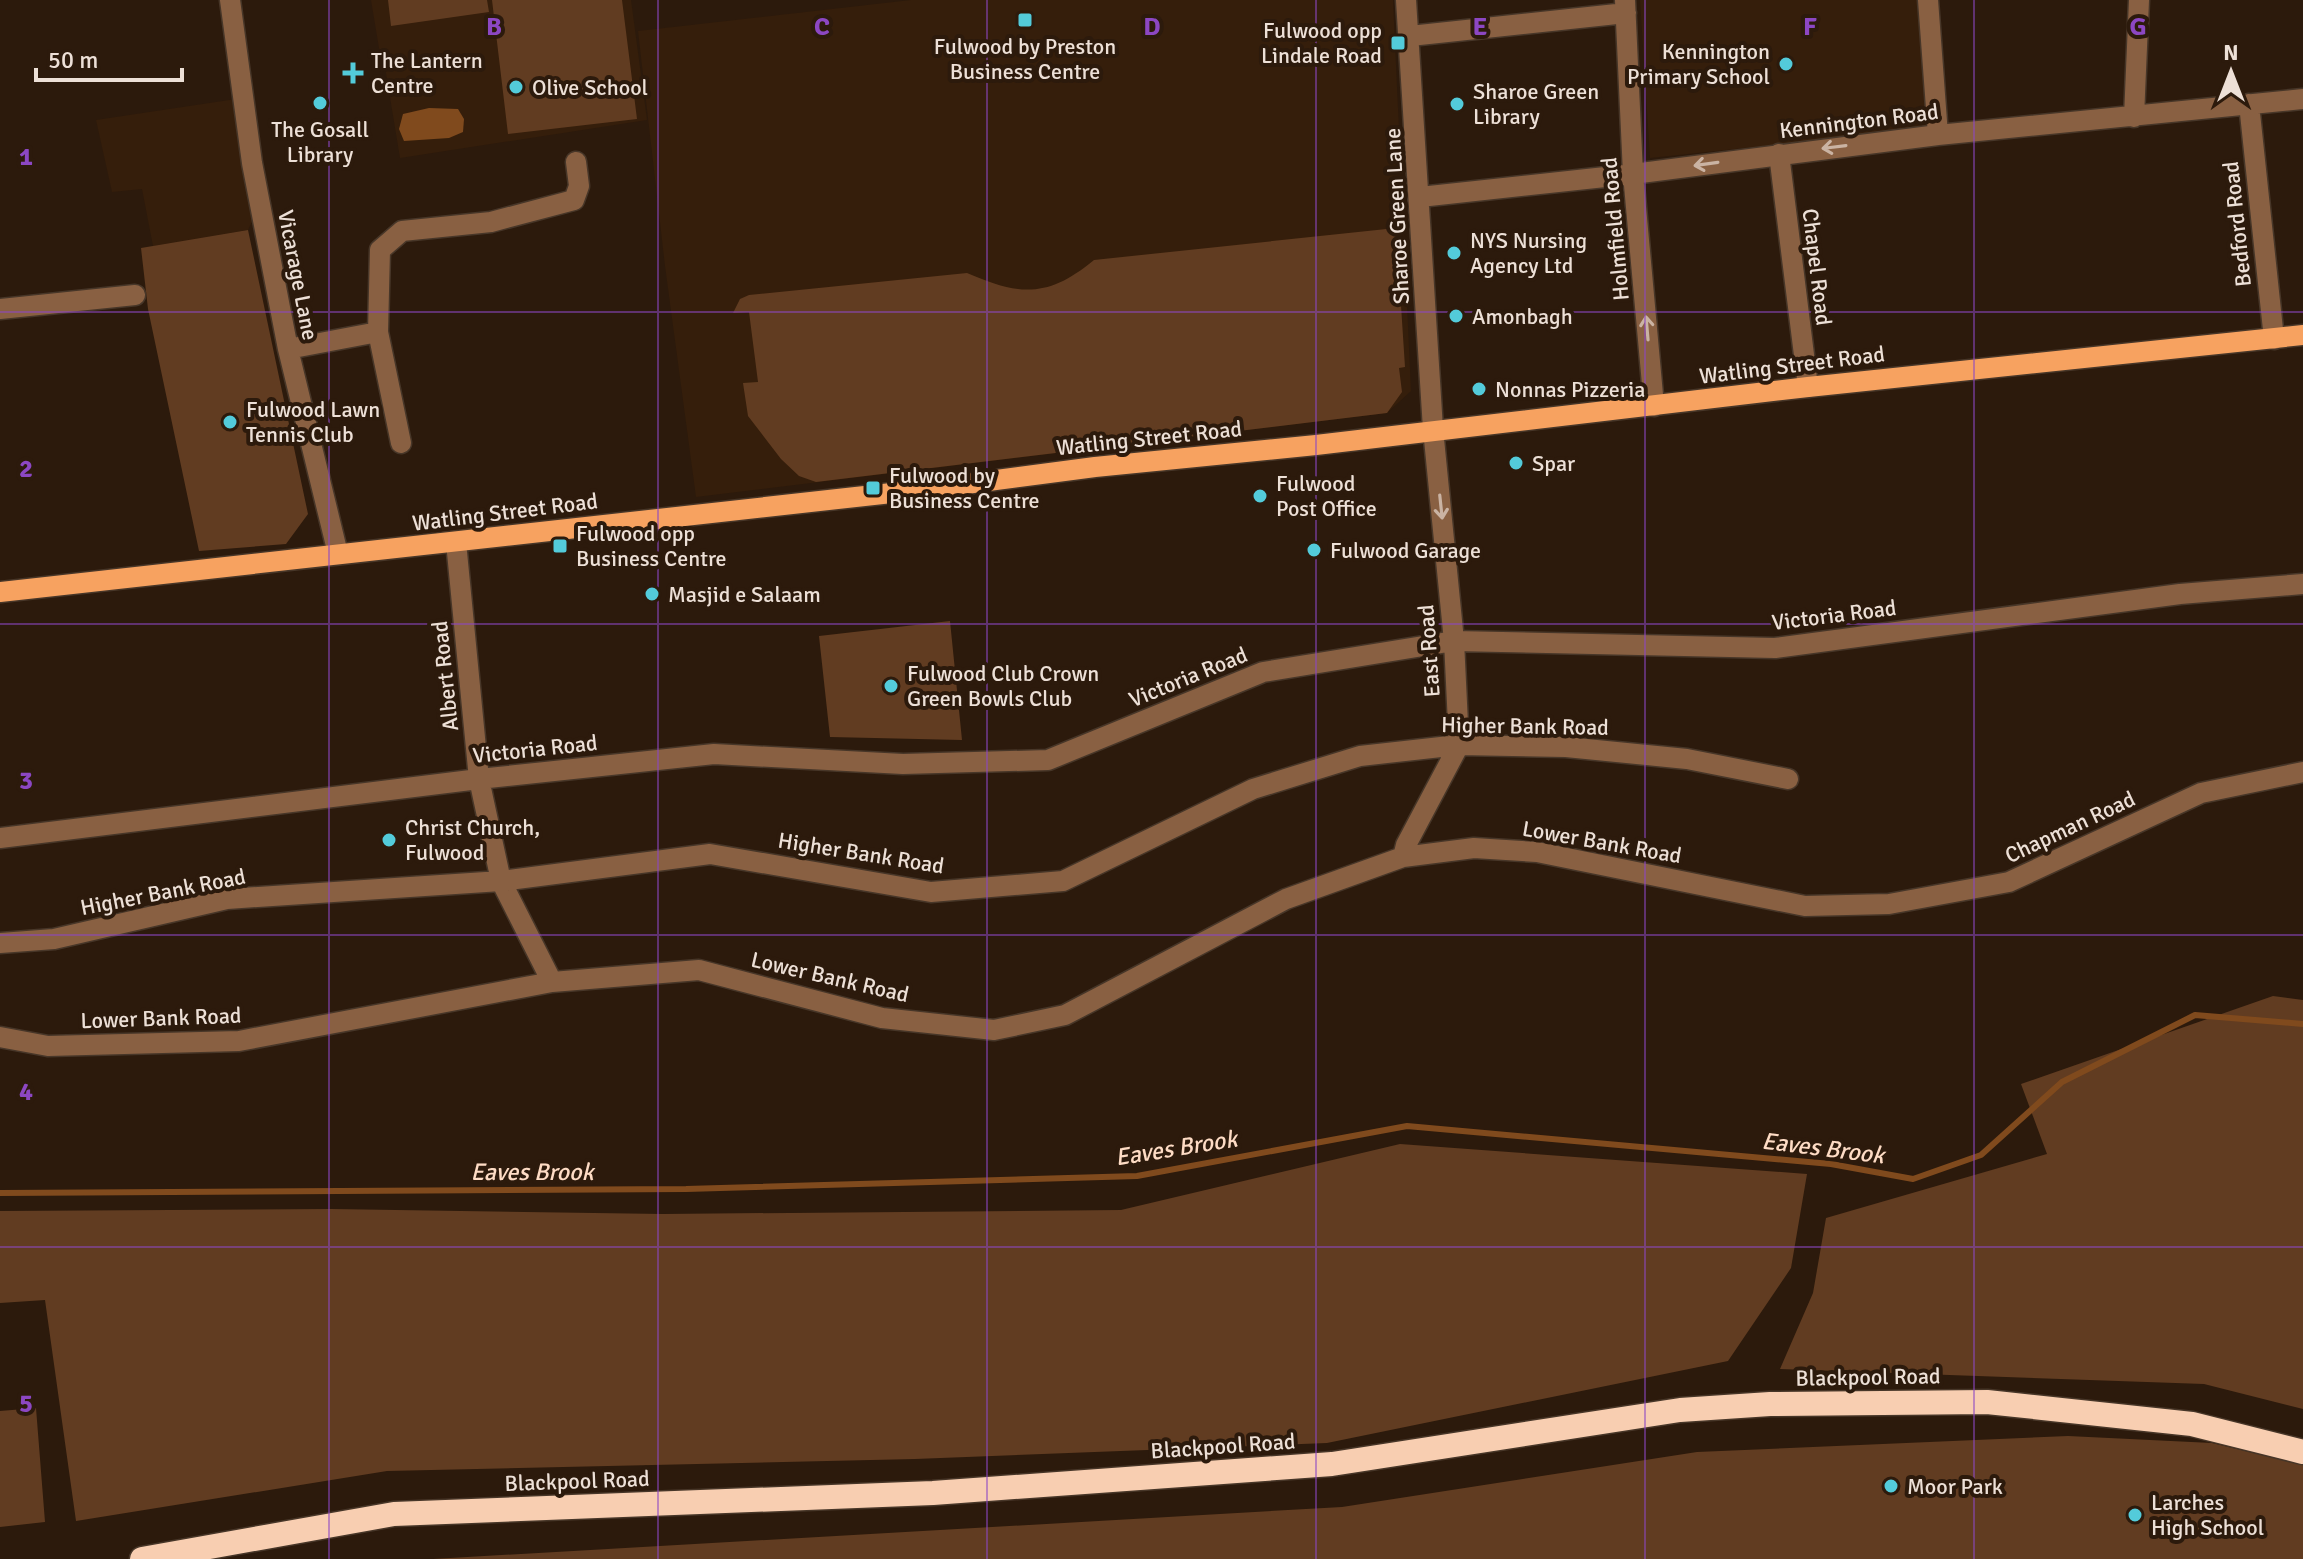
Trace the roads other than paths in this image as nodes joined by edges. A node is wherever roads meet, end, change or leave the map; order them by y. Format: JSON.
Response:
{"nodes":[{"id":1,"x":230,"y":0,"type":"edge"},
{"id":2,"x":1406,"y":0,"type":"edge"},
{"id":3,"x":1928,"y":0,"type":"edge"},
{"id":4,"x":2139,"y":0,"type":"edge"},
{"id":5,"x":1626,"y":6,"type":"edge"},
{"id":6,"x":1410,"y":36,"type":"junction"},
{"id":7,"x":2303,"y":99,"type":"edge"},
{"id":8,"x":2249,"y":104,"type":"junction"},
{"id":9,"x":2134,"y":117,"type":"junction"},
{"id":10,"x":1938,"y":135,"type":"junction"},
{"id":11,"x":1779,"y":154,"type":"junction"},
{"id":12,"x":576,"y":162,"type":"dead end"},
{"id":13,"x":1633,"y":174,"type":"junction"},
{"id":14,"x":1420,"y":197,"type":"junction"},
{"id":15,"x":135,"y":295,"type":"dead end"},
{"id":16,"x":0,"y":309,"type":"edge"},
{"id":17,"x":378,"y":332,"type":"junction"},
{"id":18,"x":2303,"y":335,"type":"edge"},
{"id":19,"x":2274,"y":339,"type":"junction"},
{"id":20,"x":288,"y":349,"type":"junction"},
{"id":21,"x":1808,"y":387,"type":"junction"},
{"id":22,"x":1654,"y":406,"type":"junction"},
{"id":23,"x":1433,"y":429,"type":"junction"},
{"id":24,"x":401,"y":443,"type":"dead end"},
{"id":25,"x":456,"y":542,"type":"junction"},
{"id":26,"x":338,"y":554,"type":"junction"},
{"id":27,"x":2303,"y":584,"type":"edge"},
{"id":28,"x":0,"y":592,"type":"edge"},
{"id":29,"x":1454,"y":641,"type":"junction"},
{"id":30,"x":1459,"y":745,"type":"junction"},
{"id":31,"x":2303,"y":772,"type":"edge"},
{"id":32,"x":479,"y":779,"type":"junction"},
{"id":33,"x":1788,"y":779,"type":"dead end"},
{"id":34,"x":0,"y":838,"type":"edge"},
{"id":35,"x":1403,"y":857,"type":"junction"},
{"id":36,"x":501,"y":881,"type":"junction"},
{"id":37,"x":1805,"y":906,"type":"joint"},
{"id":38,"x":0,"y":943,"type":"edge"},
{"id":39,"x":552,"y":982,"type":"junction"},
{"id":40,"x":0,"y":1037,"type":"edge"},
{"id":41,"x":2303,"y":1452,"type":"edge"},
{"id":42,"x":142,"y":1559,"type":"edge"}],
"edges":[{"from":1,"to":20,"type":"street","name":"Vicarage Lane"},
{"from":2,"to":6,"type":"street","name":"Sharoe Green Lane"},
{"from":3,"to":10,"type":"street"},
{"from":4,"to":9,"type":"street"},
{"from":5,"to":6,"type":"street"},
{"from":5,"to":13,"type":"street","name":"Holmfield Road"},
{"from":6,"to":14,"type":"street","name":"Sharoe Green Lane"},
{"from":7,"to":8,"type":"street","name":"Kennington Road"},
{"from":8,"to":9,"type":"street","name":"Kennington Road"},
{"from":8,"to":19,"type":"street","name":"Bedford Road"},
{"from":9,"to":10,"type":"street","name":"Kennington Road"},
{"from":10,"to":11,"type":"street","name":"Kennington Road","one_way":true},
{"from":11,"to":13,"type":"street","name":"Kennington Road","one_way":true},
{"from":11,"to":21,"type":"street","name":"Chapel Road"},
{"from":12,"to":17,"type":"street"},
{"from":13,"to":14,"type":"street","name":"Kennington Road"},
{"from":22,"to":13,"type":"street","name":"Holmfield Road","one_way":true},
{"from":14,"to":23,"type":"street","name":"Sharoe Green Lane"},
{"from":15,"to":16,"type":"street"},
{"from":17,"to":20,"type":"street"},
{"from":17,"to":24,"type":"street"},
{"from":18,"to":19,"type":"main road","name":"Watling Street Road"},
{"from":19,"to":21,"type":"main road","name":"Watling Street Road"},
{"from":20,"to":26,"type":"street","name":"Vicarage Lane"},
{"from":21,"to":22,"type":"main road","name":"Watling Street Road"},
{"from":22,"to":23,"type":"main road","name":"Watling Street Road"},
{"from":23,"to":25,"type":"main road","name":"Watling Street Road"},
{"from":23,"to":29,"type":"street","name":"East Road","one_way":true},
{"from":25,"to":26,"type":"main road","name":"Watling Street Road"},
{"from":25,"to":32,"type":"street","name":"Albert Road"},
{"from":26,"to":28,"type":"main road","name":"Watling Street Road"},
{"from":27,"to":29,"type":"street","name":"Victoria Road"},
{"from":29,"to":30,"type":"street","name":"East Road"},
{"from":29,"to":32,"type":"street","name":"Victoria Road"},
{"from":30,"to":33,"type":"street","name":"Higher Bank Road"},
{"from":30,"to":35,"type":"street"},
{"from":30,"to":36,"type":"street","name":"Higher Bank Road"},
{"from":31,"to":37,"type":"street","name":"Chapman Road"},
{"from":32,"to":34,"type":"street","name":"Victoria Road"},
{"from":32,"to":36,"type":"street","name":"Albert Road"},
{"from":35,"to":37,"type":"street","name":"Lower Bank Road"},
{"from":35,"to":39,"type":"street","name":"Lower Bank Road"},
{"from":36,"to":38,"type":"street","name":"Higher Bank Road"},
{"from":36,"to":39,"type":"street","name":"Albert Road"},
{"from":39,"to":40,"type":"street","name":"Lower Bank Road"},
{"from":41,"to":42,"type":"highway","name":"Blackpool Road"}]}
